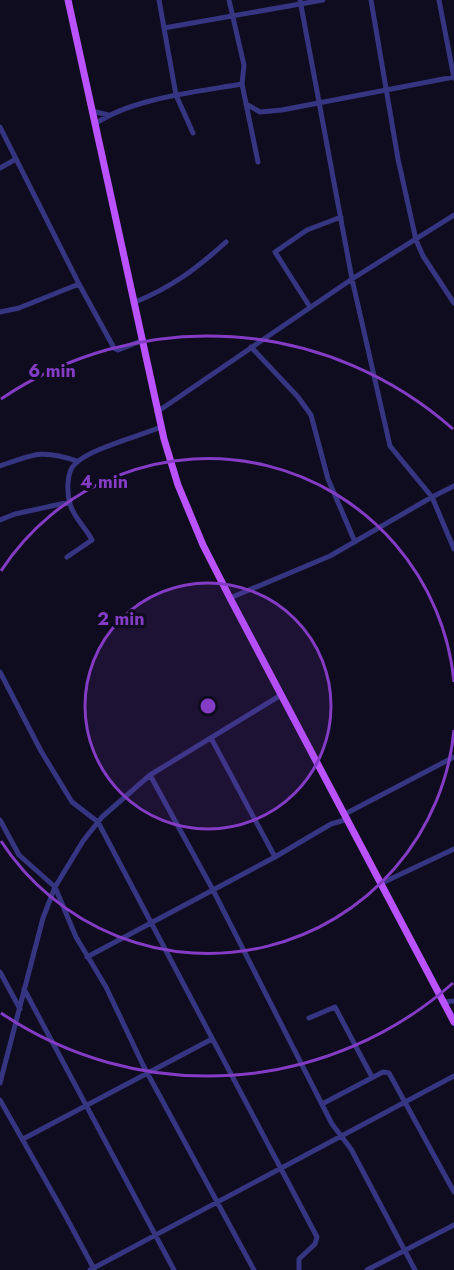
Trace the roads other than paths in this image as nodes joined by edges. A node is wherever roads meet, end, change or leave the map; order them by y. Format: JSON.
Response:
{"nodes":[{"id":1,"x":68,"y":0,"type":"edge"},
{"id":2,"x":159,"y":0,"type":"edge"},
{"id":3,"x":229,"y":0,"type":"edge"},
{"id":4,"x":323,"y":0,"type":"edge"},
{"id":5,"x":371,"y":0,"type":"edge"},
{"id":6,"x":439,"y":0,"type":"edge"},
{"id":7,"x":300,"y":2,"type":"edge"},
{"id":8,"x":231,"y":16,"type":"junction"},
{"id":9,"x":164,"y":28,"type":"junction"},
{"id":10,"x":454,"y":78,"type":"edge"},
{"id":11,"x":242,"y":84,"type":"junction"},
{"id":12,"x":386,"y":90,"type":"junction"},
{"id":13,"x":176,"y":95,"type":"junction"},
{"id":14,"x":319,"y":103,"type":"junction"},
{"id":15,"x":246,"y":104,"type":"junction"},
{"id":16,"x":92,"y":111,"type":"junction"},
{"id":17,"x":108,"y":115,"type":"junction"},
{"id":18,"x":95,"y":124,"type":"junction"},
{"id":19,"x":0,"y":127,"type":"edge"},
{"id":20,"x":193,"y":133,"type":"dead end"},
{"id":21,"x":16,"y":159,"type":"junction"},
{"id":22,"x":258,"y":162,"type":"dead end"},
{"id":23,"x":0,"y":168,"type":"edge"},
{"id":24,"x":454,"y":215,"type":"edge"},
{"id":25,"x":341,"y":217,"type":"junction"},
{"id":26,"x":416,"y":240,"type":"junction"},
{"id":27,"x":226,"y":242,"type":"dead end"},
{"id":28,"x":352,"y":279,"type":"junction"},
{"id":29,"x":79,"y":284,"type":"junction"},
{"id":30,"x":133,"y":303,"type":"junction"},
{"id":31,"x":454,"y":303,"type":"edge"},
{"id":32,"x":310,"y":307,"type":"junction"},
{"id":33,"x":0,"y":312,"type":"edge"},
{"id":34,"x":141,"y":341,"type":"junction"},
{"id":35,"x":251,"y":347,"type":"junction"},
{"id":36,"x":157,"y":412,"type":"junction"},
{"id":37,"x":161,"y":427,"type":"junction"},
{"id":38,"x":77,"y":461,"type":"junction"},
{"id":39,"x":0,"y":466,"type":"edge"},
{"id":40,"x":454,"y":486,"type":"edge"},
{"id":41,"x":432,"y":497,"type":"junction"},
{"id":42,"x":69,"y":502,"type":"junction"},
{"id":43,"x":0,"y":520,"type":"edge"},
{"id":44,"x":452,"y":538,"type":"edge"},
{"id":45,"x":355,"y":542,"type":"junction"},
{"id":46,"x":454,"y":549,"type":"edge"},
{"id":47,"x":67,"y":557,"type":"dead end"},
{"id":48,"x":230,"y":598,"type":"junction"},
{"id":49,"x":0,"y":672,"type":"edge"},
{"id":50,"x":281,"y":695,"type":"junction"},
{"id":51,"x":211,"y":738,"type":"junction"},
{"id":52,"x":454,"y":757,"type":"edge"},
{"id":53,"x":150,"y":775,"type":"junction"},
{"id":54,"x":346,"y":817,"type":"junction"},
{"id":55,"x":0,"y":820,"type":"edge"},
{"id":56,"x":98,"y":822,"type":"junction"},
{"id":57,"x":454,"y":849,"type":"edge"},
{"id":58,"x":275,"y":857,"type":"junction"},
{"id":59,"x":382,"y":884,"type":"junction"},
{"id":60,"x":55,"y":887,"type":"junction"},
{"id":61,"x":213,"y":890,"type":"junction"},
{"id":62,"x":150,"y":924,"type":"junction"},
{"id":63,"x":87,"y":957,"type":"junction"},
{"id":64,"x":0,"y":972,"type":"edge"},
{"id":65,"x":24,"y":989,"type":"junction"},
{"id":66,"x":454,"y":1001,"type":"edge"},
{"id":67,"x":444,"y":1002,"type":"junction"},
{"id":68,"x":20,"y":1009,"type":"junction"},
{"id":69,"x":309,"y":1018,"type":"dead end"},
{"id":70,"x":454,"y":1022,"type":"edge"},
{"id":71,"x":212,"y":1039,"type":"junction"},
{"id":72,"x":147,"y":1074,"type":"junction"},
{"id":73,"x":454,"y":1076,"type":"edge"},
{"id":74,"x":372,"y":1077,"type":"junction"},
{"id":75,"x":0,"y":1083,"type":"edge"},
{"id":76,"x":0,"y":1100,"type":"edge"},
{"id":77,"x":405,"y":1102,"type":"junction"},
{"id":78,"x":322,"y":1104,"type":"junction"},
{"id":79,"x":86,"y":1106,"type":"junction"},
{"id":80,"x":341,"y":1136,"type":"junction"},
{"id":81,"x":23,"y":1139,"type":"junction"},
{"id":82,"x":281,"y":1168,"type":"junction"},
{"id":83,"x":454,"y":1192,"type":"edge"},
{"id":84,"x":217,"y":1202,"type":"junction"},
{"id":85,"x":454,"y":1225,"type":"edge"},
{"id":86,"x":155,"y":1235,"type":"junction"},
{"id":87,"x":405,"y":1251,"type":"junction"},
{"id":88,"x":92,"y":1270,"type":"edge"},
{"id":89,"x":174,"y":1270,"type":"edge"},
{"id":90,"x":254,"y":1270,"type":"edge"},
{"id":91,"x":299,"y":1270,"type":"edge"},
{"id":92,"x":367,"y":1270,"type":"edge"},
{"id":93,"x":415,"y":1270,"type":"edge"}],
"edges":[{"from":1,"to":16,"type":"main road"},
{"from":2,"to":9,"type":"street"},
{"from":3,"to":8,"type":"street"},
{"from":4,"to":7,"type":"street"},
{"from":5,"to":12,"type":"street"},
{"from":6,"to":10,"type":"street"},
{"from":7,"to":8,"type":"street"},
{"from":7,"to":14,"type":"street"},
{"from":8,"to":9,"type":"street"},
{"from":8,"to":11,"type":"street"},
{"from":9,"to":13,"type":"street"},
{"from":10,"to":12,"type":"street"},
{"from":11,"to":13,"type":"street"},
{"from":11,"to":15,"type":"street"},
{"from":12,"to":14,"type":"street"},
{"from":12,"to":26,"type":"street"},
{"from":13,"to":17,"type":"street"},
{"from":13,"to":20,"type":"street"},
{"from":14,"to":15,"type":"street"},
{"from":14,"to":25,"type":"street"},
{"from":15,"to":22,"type":"street"},
{"from":16,"to":17,"type":"street"},
{"from":16,"to":18,"type":"main road"},
{"from":17,"to":18,"type":"street"},
{"from":18,"to":30,"type":"main road"},
{"from":19,"to":21,"type":"street"},
{"from":21,"to":23,"type":"street"},
{"from":21,"to":29,"type":"street"},
{"from":24,"to":26,"type":"street"},
{"from":25,"to":28,"type":"street"},
{"from":25,"to":32,"type":"street"},
{"from":26,"to":28,"type":"street"},
{"from":26,"to":31,"type":"street"},
{"from":27,"to":30,"type":"street"},
{"from":28,"to":32,"type":"street"},
{"from":28,"to":41,"type":"street"},
{"from":29,"to":33,"type":"street"},
{"from":29,"to":34,"type":"street"},
{"from":30,"to":34,"type":"main road"},
{"from":32,"to":35,"type":"street"},
{"from":34,"to":36,"type":"main road"},
{"from":35,"to":36,"type":"street"},
{"from":35,"to":45,"type":"street"},
{"from":36,"to":37,"type":"main road"},
{"from":37,"to":38,"type":"street"},
{"from":37,"to":48,"type":"main road"},
{"from":38,"to":39,"type":"street"},
{"from":38,"to":42,"type":"street"},
{"from":40,"to":41,"type":"street"},
{"from":41,"to":44,"type":"street"},
{"from":41,"to":45,"type":"street"},
{"from":42,"to":43,"type":"street"},
{"from":42,"to":47,"type":"street"},
{"from":44,"to":46,"type":"street"},
{"from":45,"to":48,"type":"street"},
{"from":48,"to":50,"type":"main road"},
{"from":49,"to":56,"type":"street"},
{"from":50,"to":51,"type":"street"},
{"from":50,"to":54,"type":"main road"},
{"from":51,"to":53,"type":"street"},
{"from":51,"to":58,"type":"street"},
{"from":52,"to":54,"type":"street"},
{"from":53,"to":56,"type":"street"},
{"from":53,"to":61,"type":"street"},
{"from":54,"to":58,"type":"street"},
{"from":54,"to":59,"type":"main road"},
{"from":55,"to":60,"type":"street"},
{"from":56,"to":60,"type":"street"},
{"from":56,"to":62,"type":"street"},
{"from":57,"to":59,"type":"street"},
{"from":58,"to":61,"type":"street"},
{"from":59,"to":67,"type":"main road"},
{"from":60,"to":63,"type":"street"},
{"from":60,"to":65,"type":"street"},
{"from":61,"to":62,"type":"street"},
{"from":61,"to":78,"type":"street"},
{"from":62,"to":63,"type":"street"},
{"from":62,"to":71,"type":"street"},
{"from":63,"to":72,"type":"street"},
{"from":64,"to":68,"type":"street"},
{"from":65,"to":68,"type":"street"},
{"from":65,"to":79,"type":"street"},
{"from":66,"to":67,"type":"street"},
{"from":67,"to":70,"type":"main road"},
{"from":68,"to":75,"type":"street"},
{"from":69,"to":74,"type":"street"},
{"from":71,"to":72,"type":"street"},
{"from":71,"to":82,"type":"street"},
{"from":72,"to":79,"type":"street"},
{"from":72,"to":84,"type":"street"},
{"from":73,"to":77,"type":"street"},
{"from":74,"to":77,"type":"street"},
{"from":74,"to":78,"type":"street"},
{"from":76,"to":81,"type":"street"},
{"from":77,"to":80,"type":"street"},
{"from":77,"to":83,"type":"street"},
{"from":78,"to":80,"type":"street"},
{"from":79,"to":81,"type":"street"},
{"from":79,"to":86,"type":"street"},
{"from":80,"to":82,"type":"street"},
{"from":80,"to":87,"type":"street"},
{"from":81,"to":88,"type":"street"},
{"from":82,"to":84,"type":"street"},
{"from":82,"to":91,"type":"street"},
{"from":84,"to":86,"type":"street"},
{"from":84,"to":90,"type":"street"},
{"from":85,"to":87,"type":"street"},
{"from":86,"to":88,"type":"street"},
{"from":86,"to":89,"type":"street"},
{"from":87,"to":92,"type":"street"},
{"from":87,"to":93,"type":"street"}]}
